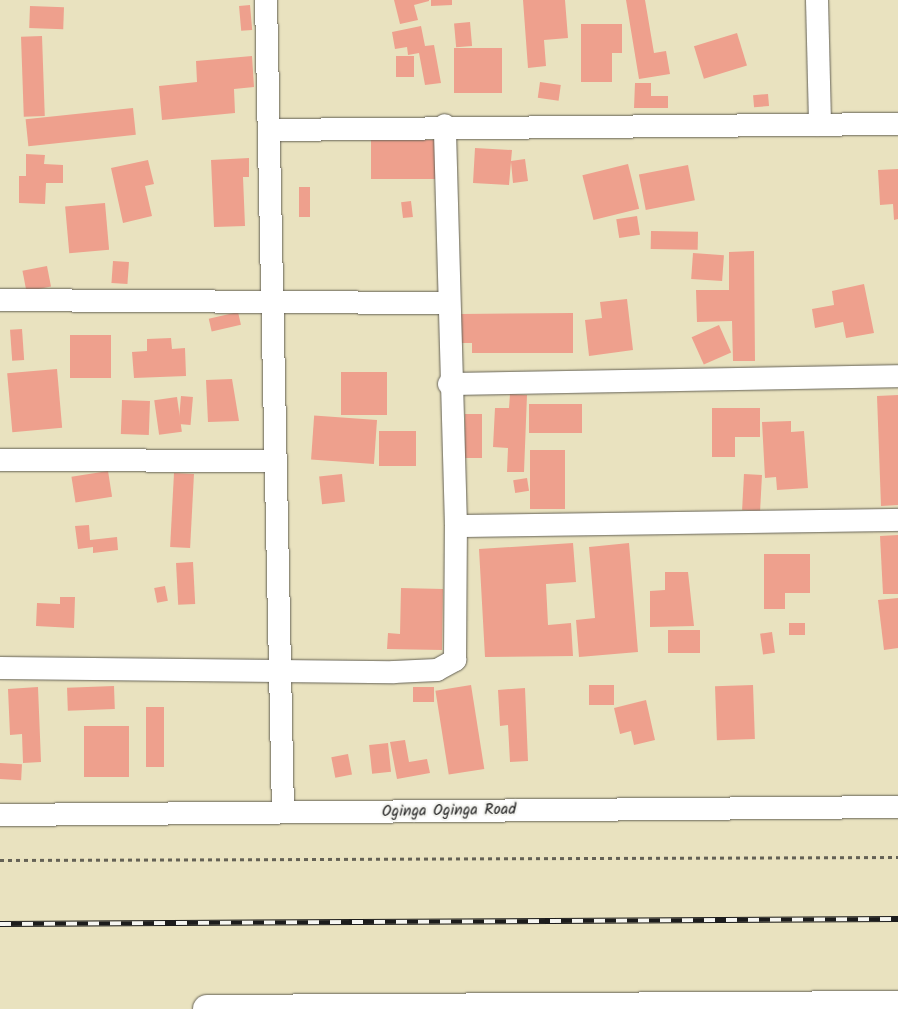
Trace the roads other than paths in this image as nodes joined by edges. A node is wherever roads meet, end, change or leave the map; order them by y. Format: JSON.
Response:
{"nodes":[{"id":1,"x":266,"y":0,"type":"edge"},
{"id":2,"x":817,"y":0,"type":"edge"},
{"id":3,"x":898,"y":124,"type":"edge"},
{"id":4,"x":820,"y":125,"type":"junction"},
{"id":5,"x":445,"y":126,"type":"junction"},
{"id":6,"x":270,"y":130,"type":"junction"},
{"id":7,"x":0,"y":300,"type":"edge"},
{"id":8,"x":274,"y":300,"type":"junction"},
{"id":9,"x":448,"y":303,"type":"junction"},
{"id":10,"x":898,"y":376,"type":"edge"},
{"id":11,"x":449,"y":384,"type":"junction"},
{"id":12,"x":0,"y":460,"type":"edge"},
{"id":13,"x":273,"y":461,"type":"junction"},
{"id":14,"x":898,"y":520,"type":"edge"},
{"id":15,"x":456,"y":526,"type":"junction"},
{"id":16,"x":0,"y":668,"type":"edge"},
{"id":17,"x":280,"y":671,"type":"junction"},
{"id":18,"x":898,"y":807,"type":"edge"},
{"id":19,"x":283,"y":812,"type":"junction"},
{"id":20,"x":0,"y":815,"type":"edge"},
{"id":21,"x":898,"y":1005,"type":"edge"},
{"id":22,"x":207,"y":1009,"type":"edge"}],
"edges":[{"from":1,"to":6,"type":"street"},
{"from":2,"to":4,"type":"street"},
{"from":3,"to":4,"type":"street"},
{"from":4,"to":5,"type":"street"},
{"from":5,"to":6,"type":"street"},
{"from":5,"to":9,"type":"street"},
{"from":6,"to":8,"type":"street"},
{"from":7,"to":8,"type":"street"},
{"from":8,"to":9,"type":"street"},
{"from":8,"to":13,"type":"street"},
{"from":9,"to":11,"type":"street"},
{"from":10,"to":11,"type":"street"},
{"from":11,"to":15,"type":"street"},
{"from":12,"to":13,"type":"street"},
{"from":13,"to":17,"type":"street"},
{"from":14,"to":15,"type":"street"},
{"from":15,"to":17,"type":"street"},
{"from":16,"to":17,"type":"street"},
{"from":17,"to":19,"type":"street"},
{"from":18,"to":19,"type":"street","name":"Oginga Oginga Road"},
{"from":19,"to":20,"type":"street","name":"Oginga Oginga Road"},
{"from":21,"to":22,"type":"highway"}]}
